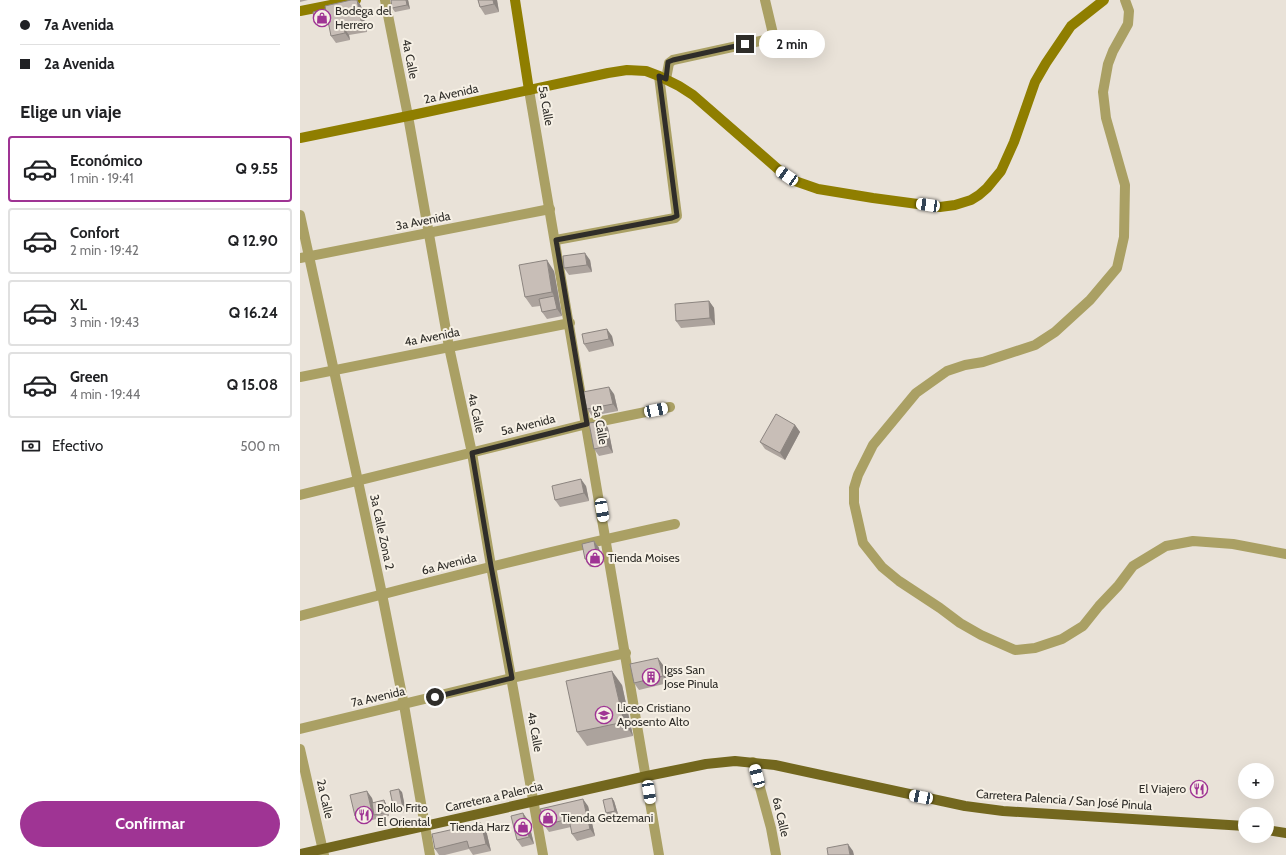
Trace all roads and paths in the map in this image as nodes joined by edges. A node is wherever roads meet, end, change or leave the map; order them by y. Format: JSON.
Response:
{"nodes":[{"id":1,"x":356,"y":0,"type":"edge"},
{"id":2,"x":385,"y":0,"type":"edge"},
{"id":3,"x":515,"y":0,"type":"edge"},
{"id":4,"x":765,"y":0,"type":"edge"},
{"id":5,"x":1104,"y":0,"type":"edge"},
{"id":6,"x":1125,"y":0,"type":"edge"},
{"id":7,"x":300,"y":11,"type":"edge"},
{"id":8,"x":662,"y":78,"type":"junction"},
{"id":9,"x":529,"y":90,"type":"junction"},
{"id":10,"x":408,"y":116,"type":"junction"},
{"id":11,"x":300,"y":138,"type":"edge"},
{"id":12,"x":550,"y":209,"type":"junction"},
{"id":13,"x":300,"y":215,"type":"edge"},
{"id":14,"x":428,"y":233,"type":"junction"},
{"id":15,"x":556,"y":240,"type":"junction"},
{"id":16,"x":304,"y":257,"type":"edge"},
{"id":17,"x":570,"y":323,"type":"junction"},
{"id":18,"x":449,"y":347,"type":"junction"},
{"id":19,"x":333,"y":370,"type":"junction"},
{"id":20,"x":300,"y":377,"type":"edge"},
{"id":21,"x":670,"y":407,"type":"dead end"},
{"id":22,"x":587,"y":424,"type":"junction"},
{"id":23,"x":472,"y":453,"type":"junction"},
{"id":24,"x":358,"y":481,"type":"junction"},
{"id":25,"x":300,"y":495,"type":"edge"},
{"id":26,"x":675,"y":524,"type":"dead end"},
{"id":27,"x":606,"y":538,"type":"junction"},
{"id":28,"x":1286,"y":554,"type":"edge"},
{"id":29,"x":491,"y":566,"type":"junction"},
{"id":30,"x":382,"y":594,"type":"junction"},
{"id":31,"x":300,"y":616,"type":"edge"},
{"id":32,"x":626,"y":653,"type":"junction"},
{"id":33,"x":512,"y":678,"type":"junction"},
{"id":34,"x":404,"y":705,"type":"junction"},
{"id":35,"x":300,"y":729,"type":"edge"},
{"id":36,"x":300,"y":749,"type":"edge"},
{"id":37,"x":753,"y":762,"type":"junction"},
{"id":38,"x":647,"y":776,"type":"junction"},
{"id":39,"x":534,"y":802,"type":"junction"},
{"id":40,"x":424,"y":826,"type":"junction"},
{"id":41,"x":1238,"y":826,"type":"edge"},
{"id":42,"x":1274,"y":831,"type":"edge"},
{"id":43,"x":1286,"y":833,"type":"edge"},
{"id":44,"x":323,"y":852,"type":"edge"},
{"id":45,"x":300,"y":854,"type":"edge"},
{"id":46,"x":430,"y":855,"type":"edge"},
{"id":47,"x":543,"y":855,"type":"edge"},
{"id":48,"x":660,"y":855,"type":"edge"},
{"id":49,"x":776,"y":855,"type":"edge"}],
"edges":[{"from":1,"to":7,"type":"street"},
{"from":2,"to":10,"type":"street","name":"4a Calle"},
{"from":3,"to":9,"type":"street","name":"5a Calle"},
{"from":4,"to":8,"type":"street"},
{"from":5,"to":8,"type":"street","name":"2a Avenida"},
{"from":6,"to":28,"type":"street"},
{"from":8,"to":9,"type":"street","name":"2a Avenida"},
{"from":8,"to":15,"type":"street"},
{"from":9,"to":10,"type":"street","name":"2a Avenida"},
{"from":9,"to":12,"type":"street","name":"5a Calle"},
{"from":10,"to":11,"type":"street","name":"2a Avenida"},
{"from":10,"to":14,"type":"street","name":"4a Calle"},
{"from":12,"to":14,"type":"street","name":"3a Avenida"},
{"from":12,"to":15,"type":"street","name":"5a Calle"},
{"from":13,"to":16,"type":"street","name":"3a Calle Zona 2"},
{"from":14,"to":16,"type":"street","name":"3a Avenida"},
{"from":14,"to":18,"type":"street","name":"4a Calle"},
{"from":15,"to":17,"type":"street","name":"5a Calle"},
{"from":16,"to":19,"type":"street","name":"3a Calle Zona 2"},
{"from":17,"to":18,"type":"street","name":"4a Avenida"},
{"from":17,"to":22,"type":"street","name":"5a Calle"},
{"from":18,"to":19,"type":"street","name":"4a Avenida"},
{"from":18,"to":23,"type":"street","name":"4a Calle"},
{"from":19,"to":20,"type":"street","name":"4a Avenida"},
{"from":19,"to":24,"type":"street","name":"3a Calle Zona 2"},
{"from":21,"to":22,"type":"street","name":"5a Avenida"},
{"from":22,"to":23,"type":"street","name":"5a Avenida"},
{"from":22,"to":27,"type":"street","name":"5a Calle"},
{"from":23,"to":24,"type":"street","name":"5a Avenida"},
{"from":23,"to":29,"type":"street","name":"4a Calle"},
{"from":24,"to":25,"type":"street","name":"5a Avenida"},
{"from":24,"to":30,"type":"street","name":"3a Calle Zona 2"},
{"from":26,"to":27,"type":"street","name":"6a Avenida"},
{"from":27,"to":29,"type":"street","name":"6a Avenida"},
{"from":27,"to":32,"type":"street","name":"5a Calle"},
{"from":29,"to":30,"type":"street","name":"6a Avenida"},
{"from":29,"to":33,"type":"street","name":"4a Calle"},
{"from":30,"to":31,"type":"street","name":"6a Avenida"},
{"from":30,"to":34,"type":"street","name":"3a Calle Zona 2"},
{"from":32,"to":33,"type":"street","name":"7a Avenida"},
{"from":32,"to":38,"type":"street","name":"5a Calle"},
{"from":33,"to":34,"type":"street","name":"7a Avenida"},
{"from":33,"to":39,"type":"street","name":"4a Calle"},
{"from":34,"to":35,"type":"street","name":"7a Avenida"},
{"from":34,"to":40,"type":"street","name":"3a Calle Zona 2"},
{"from":36,"to":44,"type":"street","name":"2a Calle"},
{"from":37,"to":38,"type":"main road","name":"Carretera Palencia / San José Pinula"},
{"from":37,"to":41,"type":"main road","name":"Carretera Palencia / San José Pinula"},
{"from":37,"to":49,"type":"street","name":"6a Calle"},
{"from":38,"to":39,"type":"main road","name":"Carretera a Palencia"},
{"from":38,"to":48,"type":"street","name":"5a Calle"},
{"from":39,"to":40,"type":"main road","name":"Carretera a Palencia"},
{"from":39,"to":47,"type":"street","name":"4a Calle"},
{"from":40,"to":44,"type":"main road","name":"Carretera a Palencia"},
{"from":40,"to":46,"type":"street","name":"3a Calle Zona 2"},
{"from":42,"to":43,"type":"main road"},
{"from":44,"to":45,"type":"main road","name":"Carretera a Palencia"}]}
